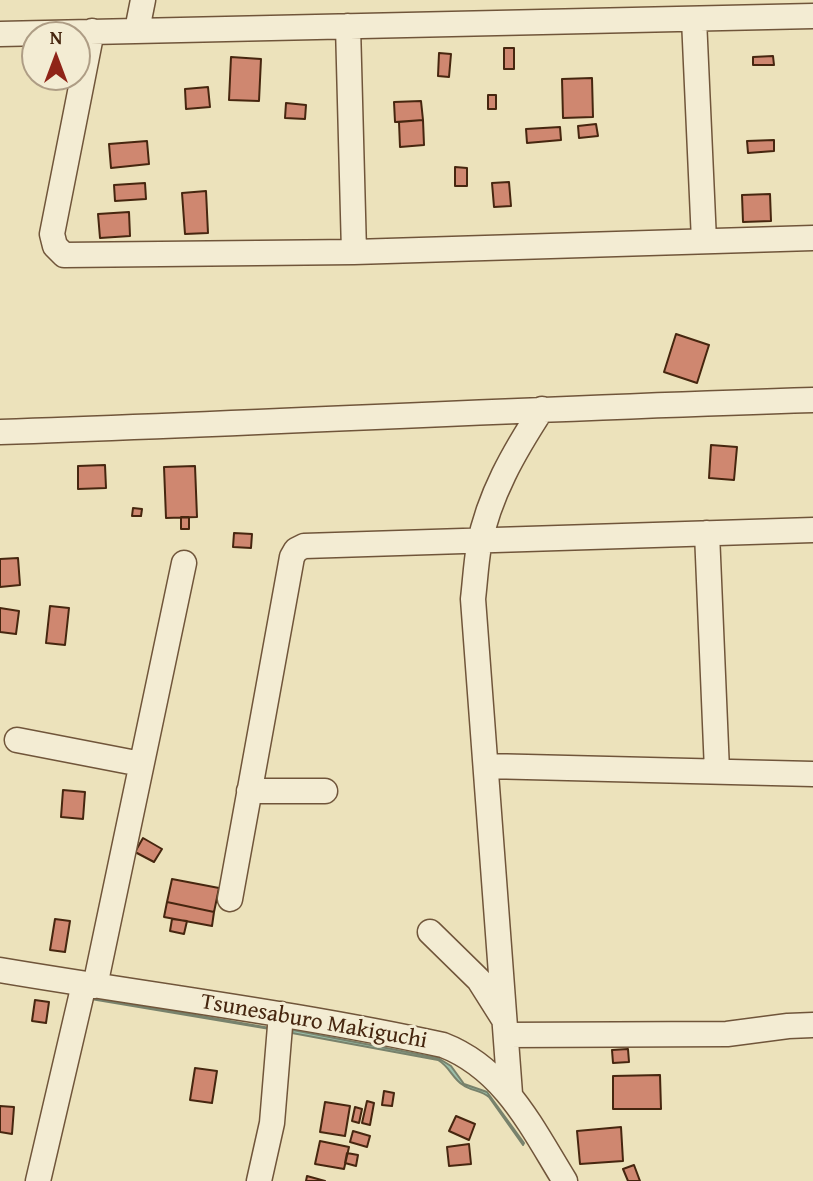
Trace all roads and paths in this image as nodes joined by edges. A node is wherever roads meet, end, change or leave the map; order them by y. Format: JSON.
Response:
{"nodes":[{"id":1,"x":143,"y":0,"type":"edge"},
{"id":2,"x":813,"y":2,"type":"edge"},
{"id":3,"x":813,"y":16,"type":"edge"},
{"id":4,"x":694,"y":19,"type":"junction"},
{"id":5,"x":656,"y":20,"type":"junction"},
{"id":6,"x":348,"y":26,"type":"junction"},
{"id":7,"x":137,"y":30,"type":"junction"},
{"id":8,"x":92,"y":32,"type":"junction"},
{"id":9,"x":0,"y":34,"type":"edge"},
{"id":10,"x":813,"y":238,"type":"edge"},
{"id":11,"x":704,"y":241,"type":"junction"},
{"id":12,"x":354,"y":252,"type":"junction"},
{"id":13,"x":813,"y":400,"type":"edge"},
{"id":14,"x":542,"y":409,"type":"junction"},
{"id":15,"x":0,"y":432,"type":"edge"},
{"id":16,"x":813,"y":530,"type":"edge"},
{"id":17,"x":706,"y":533,"type":"junction"},
{"id":18,"x":481,"y":541,"type":"junction"},
{"id":19,"x":184,"y":563,"type":"dead end"},
{"id":20,"x":17,"y":740,"type":"dead end"},
{"id":21,"x":141,"y":764,"type":"junction"},
{"id":22,"x":486,"y":766,"type":"junction"},
{"id":23,"x":717,"y":771,"type":"junction"},
{"id":24,"x":813,"y":774,"type":"edge"},
{"id":25,"x":249,"y":791,"type":"junction"},
{"id":26,"x":325,"y":791,"type":"dead end"},
{"id":27,"x":230,"y":899,"type":"dead end"},
{"id":28,"x":430,"y":932,"type":"dead end"},
{"id":29,"x":0,"y":970,"type":"edge"},
{"id":30,"x":90,"y":985,"type":"junction"},
{"id":31,"x":281,"y":1014,"type":"junction"},
{"id":32,"x":813,"y":1025,"type":"edge"},
{"id":33,"x":505,"y":1028,"type":"junction"},
{"id":34,"x":510,"y":1094,"type":"junction"},
{"id":35,"x":38,"y":1181,"type":"edge"},
{"id":36,"x":259,"y":1181,"type":"edge"},
{"id":37,"x":565,"y":1181,"type":"edge"}],
"edges":[{"from":1,"to":7,"type":"street"},
{"from":2,"to":5,"type":"street"},
{"from":3,"to":4,"type":"street"},
{"from":4,"to":5,"type":"street"},
{"from":4,"to":11,"type":"street"},
{"from":5,"to":6,"type":"street"},
{"from":6,"to":7,"type":"street"},
{"from":6,"to":12,"type":"street"},
{"from":7,"to":8,"type":"street"},
{"from":8,"to":9,"type":"street"},
{"from":8,"to":12,"type":"street"},
{"from":10,"to":11,"type":"street"},
{"from":11,"to":12,"type":"street"},
{"from":13,"to":14,"type":"street"},
{"from":14,"to":15,"type":"street"},
{"from":14,"to":18,"type":"street"},
{"from":16,"to":17,"type":"street"},
{"from":17,"to":18,"type":"street"},
{"from":17,"to":23,"type":"street"},
{"from":18,"to":22,"type":"street"},
{"from":18,"to":25,"type":"street"},
{"from":19,"to":21,"type":"street"},
{"from":20,"to":21,"type":"street"},
{"from":21,"to":30,"type":"street"},
{"from":22,"to":23,"type":"street"},
{"from":22,"to":33,"type":"street"},
{"from":23,"to":24,"type":"street"},
{"from":25,"to":26,"type":"street"},
{"from":25,"to":27,"type":"street"},
{"from":28,"to":33,"type":"street"},
{"from":29,"to":30,"type":"street","name":"Tsunesaburo Makiguchi"},
{"from":30,"to":31,"type":"street","name":"Tsunesaburo Makiguchi"},
{"from":30,"to":35,"type":"street"},
{"from":31,"to":34,"type":"street","name":"Tsunesaburo Makiguchi"},
{"from":31,"to":36,"type":"street"},
{"from":32,"to":33,"type":"street"},
{"from":33,"to":34,"type":"street"},
{"from":34,"to":37,"type":"street","name":"Tsunesaburo Makiguchi"}]}
